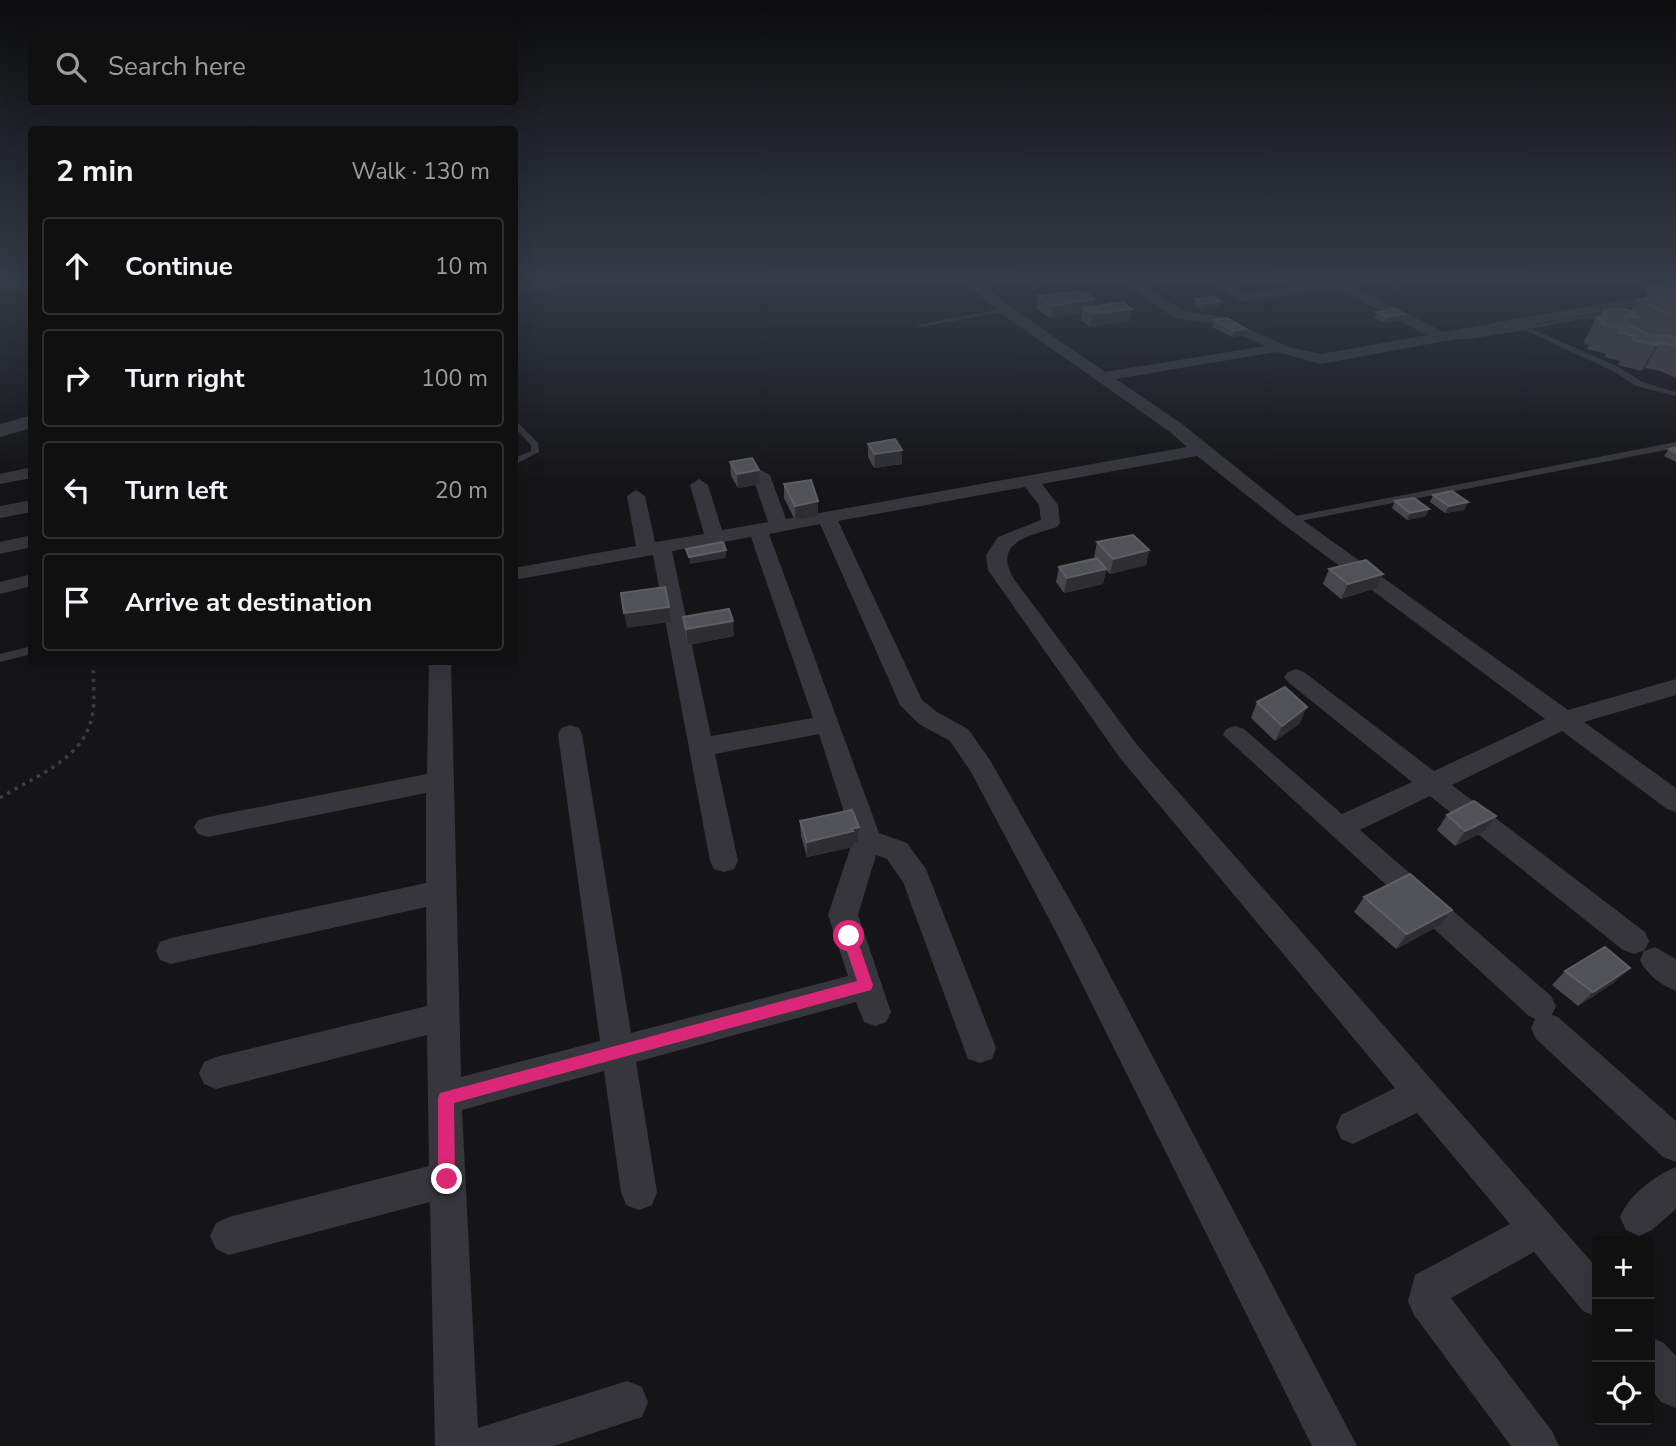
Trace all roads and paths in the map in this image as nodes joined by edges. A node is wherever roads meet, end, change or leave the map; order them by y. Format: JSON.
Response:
{"nodes":[{"id":1,"x":1054,"y":343,"type":"edge"},
{"id":2,"x":1272,"y":343,"type":"edge"},
{"id":3,"x":1406,"y":343,"type":"edge"},
{"id":4,"x":1559,"y":343,"type":"edge"},
{"id":5,"x":1283,"y":348,"type":"junction"},
{"id":6,"x":1102,"y":377,"type":"junction"},
{"id":7,"x":1676,"y":396,"type":"edge"},
{"id":8,"x":28,"y":422,"type":"edge"},
{"id":9,"x":518,"y":425,"type":"edge"},
{"id":10,"x":0,"y":431,"type":"edge"},
{"id":11,"x":1676,"y":445,"type":"edge"},
{"id":12,"x":1200,"y":450,"type":"junction"},
{"id":13,"x":518,"y":461,"type":"edge"},
{"id":14,"x":28,"y":473,"type":"edge"},
{"id":15,"x":761,"y":475,"type":"edge"},
{"id":16,"x":0,"y":479,"type":"edge"},
{"id":17,"x":1029,"y":481,"type":"junction"},
{"id":18,"x":699,"y":485,"type":"dead end"},
{"id":19,"x":636,"y":496,"type":"dead end"},
{"id":20,"x":28,"y":507,"type":"edge"},
{"id":21,"x":0,"y":512,"type":"edge"},
{"id":22,"x":827,"y":519,"type":"junction"},
{"id":23,"x":1290,"y":520,"type":"junction"},
{"id":24,"x":769,"y":530,"type":"junction"},
{"id":25,"x":715,"y":539,"type":"junction"},
{"id":26,"x":28,"y":542,"type":"edge"},
{"id":27,"x":0,"y":548,"type":"edge"},
{"id":28,"x":654,"y":549,"type":"junction"},
{"id":29,"x":518,"y":573,"type":"edge"},
{"id":30,"x":28,"y":581,"type":"edge"},
{"id":31,"x":0,"y":588,"type":"edge"},
{"id":32,"x":28,"y":651,"type":"edge"},
{"id":33,"x":0,"y":658,"type":"edge"},
{"id":34,"x":94,"y":665,"type":"edge"},
{"id":35,"x":440,"y":665,"type":"edge"},
{"id":36,"x":1296,"y":677,"type":"dead end"},
{"id":37,"x":1676,"y":687,"type":"edge"},
{"id":38,"x":1564,"y":720,"type":"junction"},
{"id":39,"x":828,"y":724,"type":"junction"},
{"id":40,"x":570,"y":734,"type":"dead end"},
{"id":41,"x":1235,"y":735,"type":"dead end"},
{"id":42,"x":702,"y":747,"type":"junction"},
{"id":43,"x":439,"y":781,"type":"junction"},
{"id":44,"x":1431,"y":784,"type":"junction"},
{"id":45,"x":0,"y":798,"type":"edge"},
{"id":46,"x":1676,"y":802,"type":"edge"},
{"id":47,"x":208,"y":827,"type":"dead end"},
{"id":48,"x":1341,"y":827,"type":"junction"},
{"id":49,"x":867,"y":840,"type":"junction"},
{"id":50,"x":724,"y":861,"type":"dead end"},
{"id":51,"x":441,"y":892,"type":"junction"},
{"id":52,"x":171,"y":951,"type":"dead end"},
{"id":53,"x":1655,"y":960,"type":"edge"},
{"id":54,"x":444,"y":1016,"type":"junction"},
{"id":55,"x":980,"y":1048,"type":"dead end"},
{"id":56,"x":619,"y":1051,"type":"junction"},
{"id":57,"x":216,"y":1073,"type":"dead end"},
{"id":58,"x":1421,"y":1093,"type":"junction"},
{"id":59,"x":446,"y":1098,"type":"junction"},
{"id":60,"x":1353,"y":1127,"type":"dead end"},
{"id":61,"x":1676,"y":1144,"type":"edge"},
{"id":62,"x":447,"y":1179,"type":"junction"},
{"id":63,"x":1676,"y":1185,"type":"edge"},
{"id":64,"x":639,"y":1192,"type":"dead end"},
{"id":65,"x":1639,"y":1217,"type":"dead end"},
{"id":66,"x":1538,"y":1229,"type":"junction"},
{"id":67,"x":229,"y":1236,"type":"dead end"},
{"id":68,"x":1592,"y":1291,"type":"edge"},
{"id":69,"x":1654,"y":1362,"type":"edge"},
{"id":70,"x":1676,"y":1387,"type":"edge"},
{"id":71,"x":626,"y":1402,"type":"dead end"},
{"id":72,"x":457,"y":1446,"type":"edge"},
{"id":73,"x":486,"y":1446,"type":"edge"},
{"id":74,"x":1335,"y":1446,"type":"edge"},
{"id":75,"x":1537,"y":1446,"type":"edge"}],
"edges":[{"from":1,"to":6,"type":"street"},
{"from":2,"to":5,"type":"street"},
{"from":3,"to":5,"type":"street"},
{"from":4,"to":7,"type":"lane"},
{"from":5,"to":6,"type":"street"},
{"from":6,"to":12,"type":"street"},
{"from":8,"to":10,"type":"street"},
{"from":9,"to":13,"type":"lane"},
{"from":11,"to":23,"type":"lane"},
{"from":12,"to":17,"type":"street"},
{"from":12,"to":23,"type":"street"},
{"from":14,"to":16,"type":"street"},
{"from":15,"to":24,"type":"street"},
{"from":17,"to":22,"type":"street"},
{"from":17,"to":58,"type":"street"},
{"from":18,"to":25,"type":"street"},
{"from":19,"to":28,"type":"street"},
{"from":20,"to":21,"type":"street"},
{"from":22,"to":24,"type":"street"},
{"from":22,"to":74,"type":"street"},
{"from":23,"to":38,"type":"street"},
{"from":24,"to":25,"type":"street"},
{"from":24,"to":39,"type":"street"},
{"from":25,"to":28,"type":"street"},
{"from":26,"to":27,"type":"street"},
{"from":28,"to":29,"type":"street"},
{"from":28,"to":42,"type":"street"},
{"from":30,"to":31,"type":"street"},
{"from":32,"to":33,"type":"lane"},
{"from":34,"to":45,"type":"path"},
{"from":35,"to":43,"type":"street"},
{"from":36,"to":44,"type":"street"},
{"from":37,"to":38,"type":"street"},
{"from":38,"to":44,"type":"street"},
{"from":38,"to":46,"type":"street"},
{"from":39,"to":42,"type":"street"},
{"from":39,"to":49,"type":"street"},
{"from":40,"to":56,"type":"street"},
{"from":41,"to":48,"type":"street"},
{"from":42,"to":50,"type":"street"},
{"from":43,"to":47,"type":"street"},
{"from":43,"to":51,"type":"street"},
{"from":44,"to":48,"type":"street"},
{"from":44,"to":53,"type":"street"},
{"from":48,"to":61,"type":"street"},
{"from":49,"to":55,"type":"street"},
{"from":49,"to":56,"type":"street"},
{"from":51,"to":52,"type":"street"},
{"from":51,"to":54,"type":"street"},
{"from":54,"to":57,"type":"street"},
{"from":54,"to":59,"type":"street"},
{"from":56,"to":59,"type":"street"},
{"from":56,"to":64,"type":"street"},
{"from":58,"to":60,"type":"street"},
{"from":58,"to":66,"type":"street"},
{"from":59,"to":62,"type":"street"},
{"from":62,"to":67,"type":"street"},
{"from":62,"to":72,"type":"street"},
{"from":63,"to":65,"type":"street"},
{"from":66,"to":68,"type":"street"},
{"from":66,"to":75,"type":"street"},
{"from":69,"to":70,"type":"street"},
{"from":71,"to":73,"type":"street"}]}
